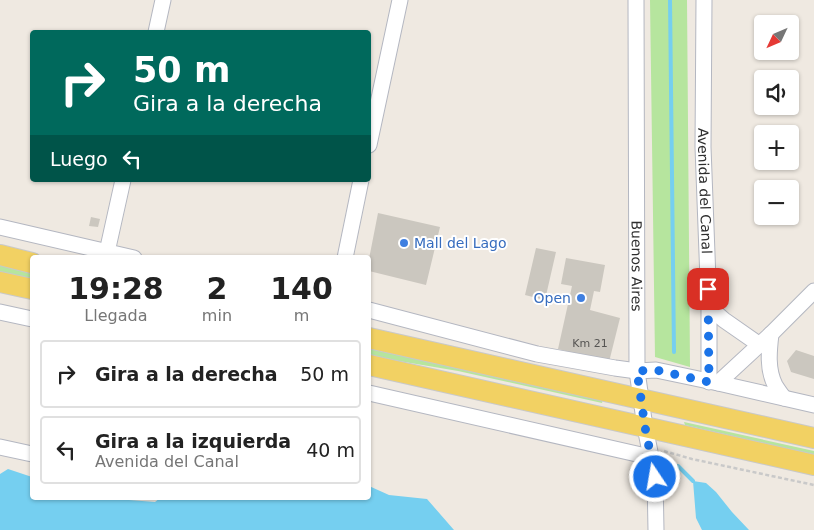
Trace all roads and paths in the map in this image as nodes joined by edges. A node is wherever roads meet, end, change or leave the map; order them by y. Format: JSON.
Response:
{"nodes":[{"id":1,"x":163,"y":0,"type":"edge"},
{"id":2,"x":400,"y":0,"type":"edge"},
{"id":3,"x":636,"y":0,"type":"edge"},
{"id":4,"x":704,"y":0,"type":"edge"},
{"id":5,"x":156,"y":30,"type":"edge"},
{"id":6,"x":371,"y":136,"type":"edge"},
{"id":7,"x":123,"y":182,"type":"edge"},
{"id":8,"x":361,"y":182,"type":"edge"},
{"id":9,"x":0,"y":227,"type":"edge"},
{"id":10,"x":107,"y":252,"type":"junction"},
{"id":11,"x":0,"y":255,"type":"edge"},
{"id":12,"x":120,"y":255,"type":"edge"},
{"id":13,"x":346,"y":255,"type":"edge"},
{"id":14,"x":30,"y":262,"type":"edge"},
{"id":15,"x":0,"y":282,"type":"edge"},
{"id":16,"x":30,"y":289,"type":"edge"},
{"id":17,"x":814,"y":290,"type":"edge"},
{"id":18,"x":709,"y":307,"type":"junction"},
{"id":19,"x":371,"y":311,"type":"edge"},
{"id":20,"x":0,"y":312,"type":"edge"},
{"id":21,"x":30,"y":318,"type":"edge"},
{"id":22,"x":771,"y":334,"type":"junction"},
{"id":23,"x":371,"y":338,"type":"edge"},
{"id":24,"x":760,"y":345,"type":"junction"},
{"id":25,"x":537,"y":354,"type":"junction"},
{"id":26,"x":371,"y":366,"type":"edge"},
{"id":27,"x":513,"y":371,"type":"junction"},
{"id":28,"x":637,"y":371,"type":"junction"},
{"id":29,"x":714,"y":382,"type":"junction"},
{"id":30,"x":371,"y":393,"type":"edge"},
{"id":31,"x":784,"y":398,"type":"junction"},
{"id":32,"x":641,"y":400,"type":"junction"},
{"id":33,"x":814,"y":405,"type":"edge"},
{"id":34,"x":814,"y":438,"type":"edge"},
{"id":35,"x":648,"y":443,"type":"junction"},
{"id":36,"x":0,"y":447,"type":"edge"},
{"id":37,"x":30,"y":454,"type":"edge"},
{"id":38,"x":814,"y":465,"type":"edge"},
{"id":39,"x":814,"y":485,"type":"edge"},
{"id":40,"x":656,"y":530,"type":"edge"}],
"edges":[{"from":1,"to":5,"type":"street"},
{"from":2,"to":6,"type":"street"},
{"from":3,"to":28,"type":"street","name":"Buenos Aires"},
{"from":4,"to":18,"type":"street","name":"Avenida del Canal"},
{"from":7,"to":10,"type":"street"},
{"from":8,"to":13,"type":"street"},
{"from":9,"to":10,"type":"street"},
{"from":10,"to":12,"type":"street"},
{"from":11,"to":14,"type":"main road"},
{"from":15,"to":16,"type":"main road"},
{"from":17,"to":22,"type":"street"},
{"from":18,"to":24,"type":"street"},
{"from":18,"to":29,"type":"street","name":"Avenida del Canal"},
{"from":19,"to":25,"type":"street"},
{"from":20,"to":21,"type":"street"},
{"from":22,"to":24,"type":"street"},
{"from":22,"to":31,"type":"street"},
{"from":23,"to":27,"type":"main road"},
{"from":24,"to":29,"type":"street"},
{"from":25,"to":27,"type":"street"},
{"from":25,"to":28,"type":"street"},
{"from":26,"to":35,"type":"main road"},
{"from":27,"to":32,"type":"main road"},
{"from":28,"to":29,"type":"street"},
{"from":28,"to":32,"type":"street","name":"Buenos Aires"},
{"from":29,"to":31,"type":"street"},
{"from":30,"to":35,"type":"street"},
{"from":31,"to":33,"type":"street"},
{"from":32,"to":34,"type":"main road"},
{"from":32,"to":35,"type":"street","name":"Buenos Aires"},
{"from":35,"to":38,"type":"main road"},
{"from":35,"to":39,"type":"path"},
{"from":35,"to":40,"type":"street","name":"Buenos Aires"},
{"from":36,"to":37,"type":"street"}]}
